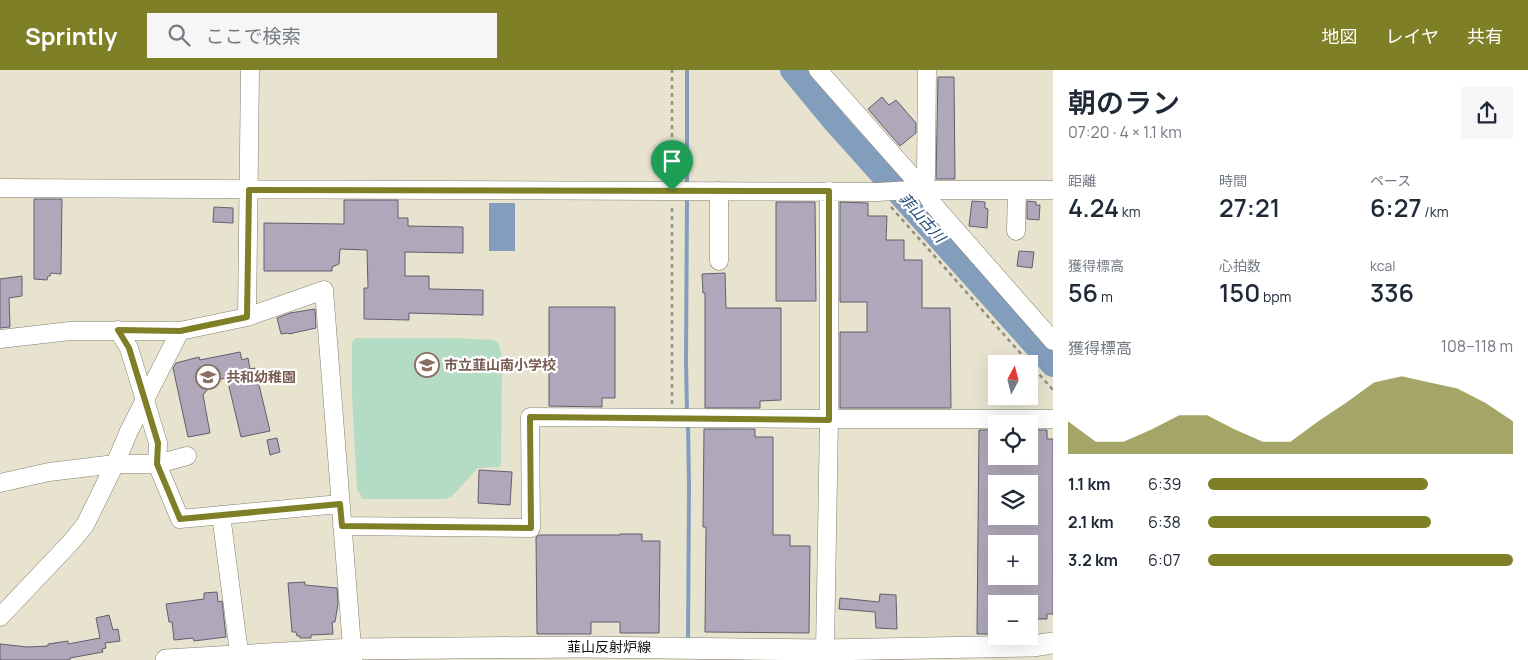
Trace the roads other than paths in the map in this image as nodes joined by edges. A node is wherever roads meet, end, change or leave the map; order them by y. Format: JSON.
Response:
{"nodes":[{"id":1,"x":250,"y":70,"type":"edge"},
{"id":2,"x":818,"y":70,"type":"edge"},
{"id":3,"x":927,"y":70,"type":"edge"},
{"id":4,"x":0,"y":188,"type":"edge"},
{"id":5,"x":249,"y":190,"type":"junction"},
{"id":6,"x":917,"y":190,"type":"junction"},
{"id":7,"x":1017,"y":190,"type":"junction"},
{"id":8,"x":1053,"y":190,"type":"edge"},
{"id":9,"x":719,"y":191,"type":"junction"},
{"id":10,"x":829,"y":191,"type":"junction"},
{"id":11,"x":1016,"y":231,"type":"dead end"},
{"id":12,"x":719,"y":261,"type":"dead end"},
{"id":13,"x":247,"y":317,"type":"junction"},
{"id":14,"x":118,"y":330,"type":"junction"},
{"id":15,"x":180,"y":331,"type":"junction"},
{"id":16,"x":0,"y":339,"type":"edge"},
{"id":17,"x":1053,"y":341,"type":"edge"},
{"id":18,"x":145,"y":399,"type":"junction"},
{"id":19,"x":1053,"y":418,"type":"edge"},
{"id":20,"x":829,"y":420,"type":"junction"},
{"id":21,"x":187,"y":456,"type":"dead end"},
{"id":22,"x":115,"y":464,"type":"junction"},
{"id":23,"x":157,"y":464,"type":"junction"},
{"id":24,"x":0,"y":483,"type":"edge"},
{"id":25,"x":340,"y":504,"type":"junction"},
{"id":26,"x":221,"y":515,"type":"junction"},
{"id":27,"x":342,"y":526,"type":"junction"},
{"id":28,"x":0,"y":617,"type":"edge"},
{"id":29,"x":1053,"y":643,"type":"edge"},
{"id":30,"x":582,"y":653,"type":"edge"},
{"id":31,"x":816,"y":653,"type":"edge"},
{"id":32,"x":353,"y":654,"type":"edge"},
{"id":33,"x":700,"y":654,"type":"edge"},
{"id":34,"x":240,"y":658,"type":"edge"},
{"id":35,"x":166,"y":660,"type":"edge"}],
"edges":[{"from":1,"to":5,"type":"street"},
{"from":2,"to":6,"type":"street"},
{"from":3,"to":6,"type":"street"},
{"from":4,"to":5,"type":"street"},
{"from":5,"to":9,"type":"street"},
{"from":5,"to":13,"type":"street"},
{"from":6,"to":7,"type":"street"},
{"from":6,"to":10,"type":"street"},
{"from":6,"to":17,"type":"street"},
{"from":7,"to":8,"type":"street"},
{"from":7,"to":11,"type":"street"},
{"from":9,"to":10,"type":"street"},
{"from":9,"to":12,"type":"street"},
{"from":10,"to":20,"type":"street"},
{"from":13,"to":15,"type":"street"},
{"from":13,"to":25,"type":"street"},
{"from":14,"to":15,"type":"street"},
{"from":14,"to":16,"type":"street"},
{"from":14,"to":18,"type":"street"},
{"from":15,"to":18,"type":"street"},
{"from":18,"to":22,"type":"street"},
{"from":18,"to":23,"type":"street"},
{"from":19,"to":20,"type":"street"},
{"from":20,"to":27,"type":"street"},
{"from":20,"to":31,"type":"street"},
{"from":21,"to":23,"type":"street"},
{"from":22,"to":23,"type":"street"},
{"from":22,"to":24,"type":"street"},
{"from":22,"to":28,"type":"street"},
{"from":23,"to":26,"type":"street"},
{"from":25,"to":26,"type":"street"},
{"from":25,"to":27,"type":"street"},
{"from":26,"to":34,"type":"street"},
{"from":27,"to":32,"type":"street"},
{"from":29,"to":31,"type":"main road","name":"韮山反射炉線"},
{"from":30,"to":32,"type":"main road","name":"韮山反射炉線"},
{"from":30,"to":33,"type":"main road","name":"韮山反射炉線"},
{"from":31,"to":33,"type":"main road","name":"韮山反射炉線"},
{"from":32,"to":34,"type":"main road","name":"韮山反射炉線"},
{"from":34,"to":35,"type":"main road","name":"韮山反射炉線"}]}
